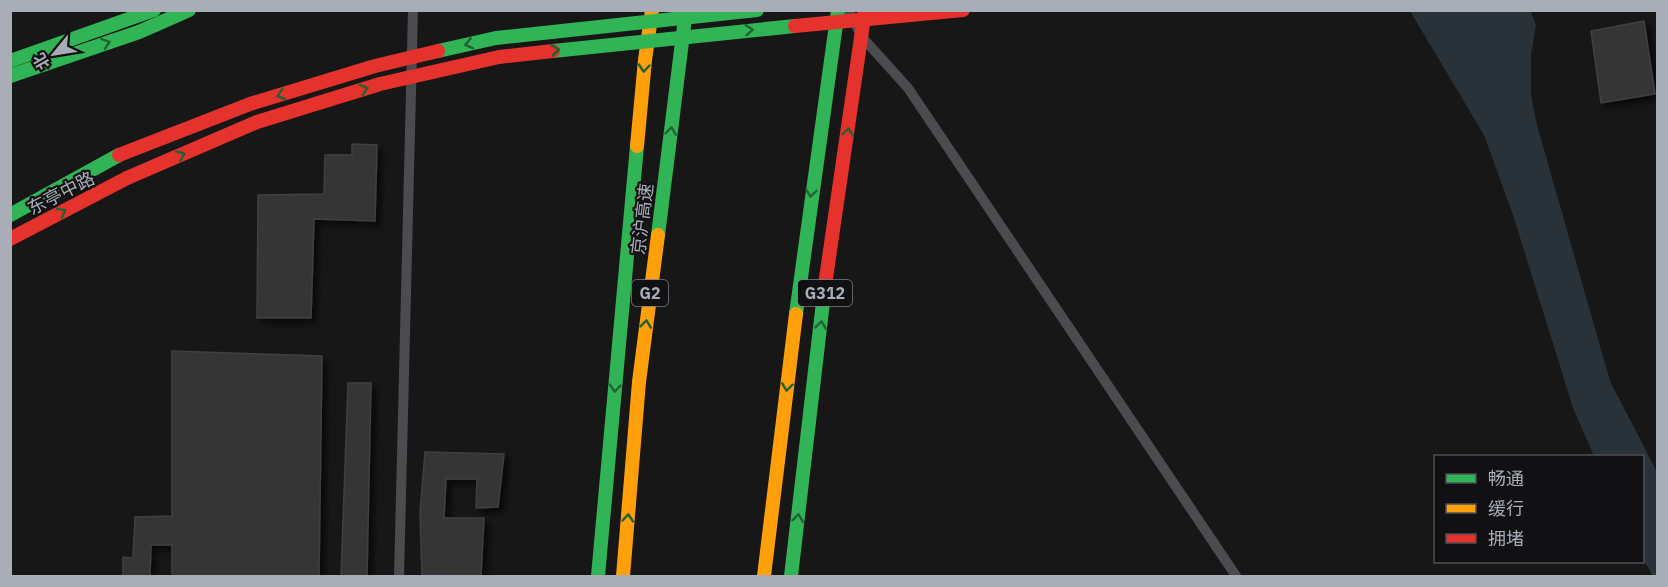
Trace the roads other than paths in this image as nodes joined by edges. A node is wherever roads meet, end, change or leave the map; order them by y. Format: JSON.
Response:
{"nodes":[{"id":1,"x":154,"y":10,"type":"edge"},
{"id":2,"x":189,"y":10,"type":"edge"},
{"id":3,"x":413,"y":10,"type":"edge"},
{"id":4,"x":652,"y":10,"type":"edge"},
{"id":5,"x":686,"y":10,"type":"edge"},
{"id":6,"x":757,"y":10,"type":"edge"},
{"id":7,"x":838,"y":10,"type":"edge"},
{"id":8,"x":848,"y":10,"type":"edge"},
{"id":9,"x":865,"y":10,"type":"edge"},
{"id":10,"x":963,"y":10,"type":"edge"},
{"id":11,"x":862,"y":37,"type":"junction"},
{"id":12,"x":10,"y":61,"type":"edge"},
{"id":13,"x":10,"y":76,"type":"edge"},
{"id":14,"x":10,"y":215,"type":"edge"},
{"id":15,"x":10,"y":239,"type":"edge"},
{"id":16,"x":399,"y":576,"type":"edge"},
{"id":17,"x":598,"y":576,"type":"edge"},
{"id":18,"x":623,"y":576,"type":"edge"},
{"id":19,"x":764,"y":576,"type":"edge"},
{"id":20,"x":791,"y":576,"type":"edge"},
{"id":21,"x":1236,"y":576,"type":"edge"}],
"edges":[{"from":1,"to":12,"type":"main road"},
{"from":13,"to":2,"type":"main road","one_way":true},
{"from":3,"to":16,"type":"street"},
{"from":4,"to":17,"type":"main road","name":"京沪高速","number":"G2","one_way":true},
{"from":18,"to":5,"type":"main road","name":"京沪高速","number":"G2","one_way":true},
{"from":6,"to":14,"type":"main road","name":"东亭中路","one_way":true,"bridge":true},
{"from":7,"to":19,"type":"main road","number":"G312","one_way":true},
{"from":8,"to":11,"type":"street"},
{"from":9,"to":11,"type":"main road","number":"G312"},
{"from":15,"to":10,"type":"main road","name":"东亭中路","one_way":true,"bridge":true},
{"from":20,"to":11,"type":"main road","number":"G312","one_way":true},
{"from":11,"to":21,"type":"street"}]}
